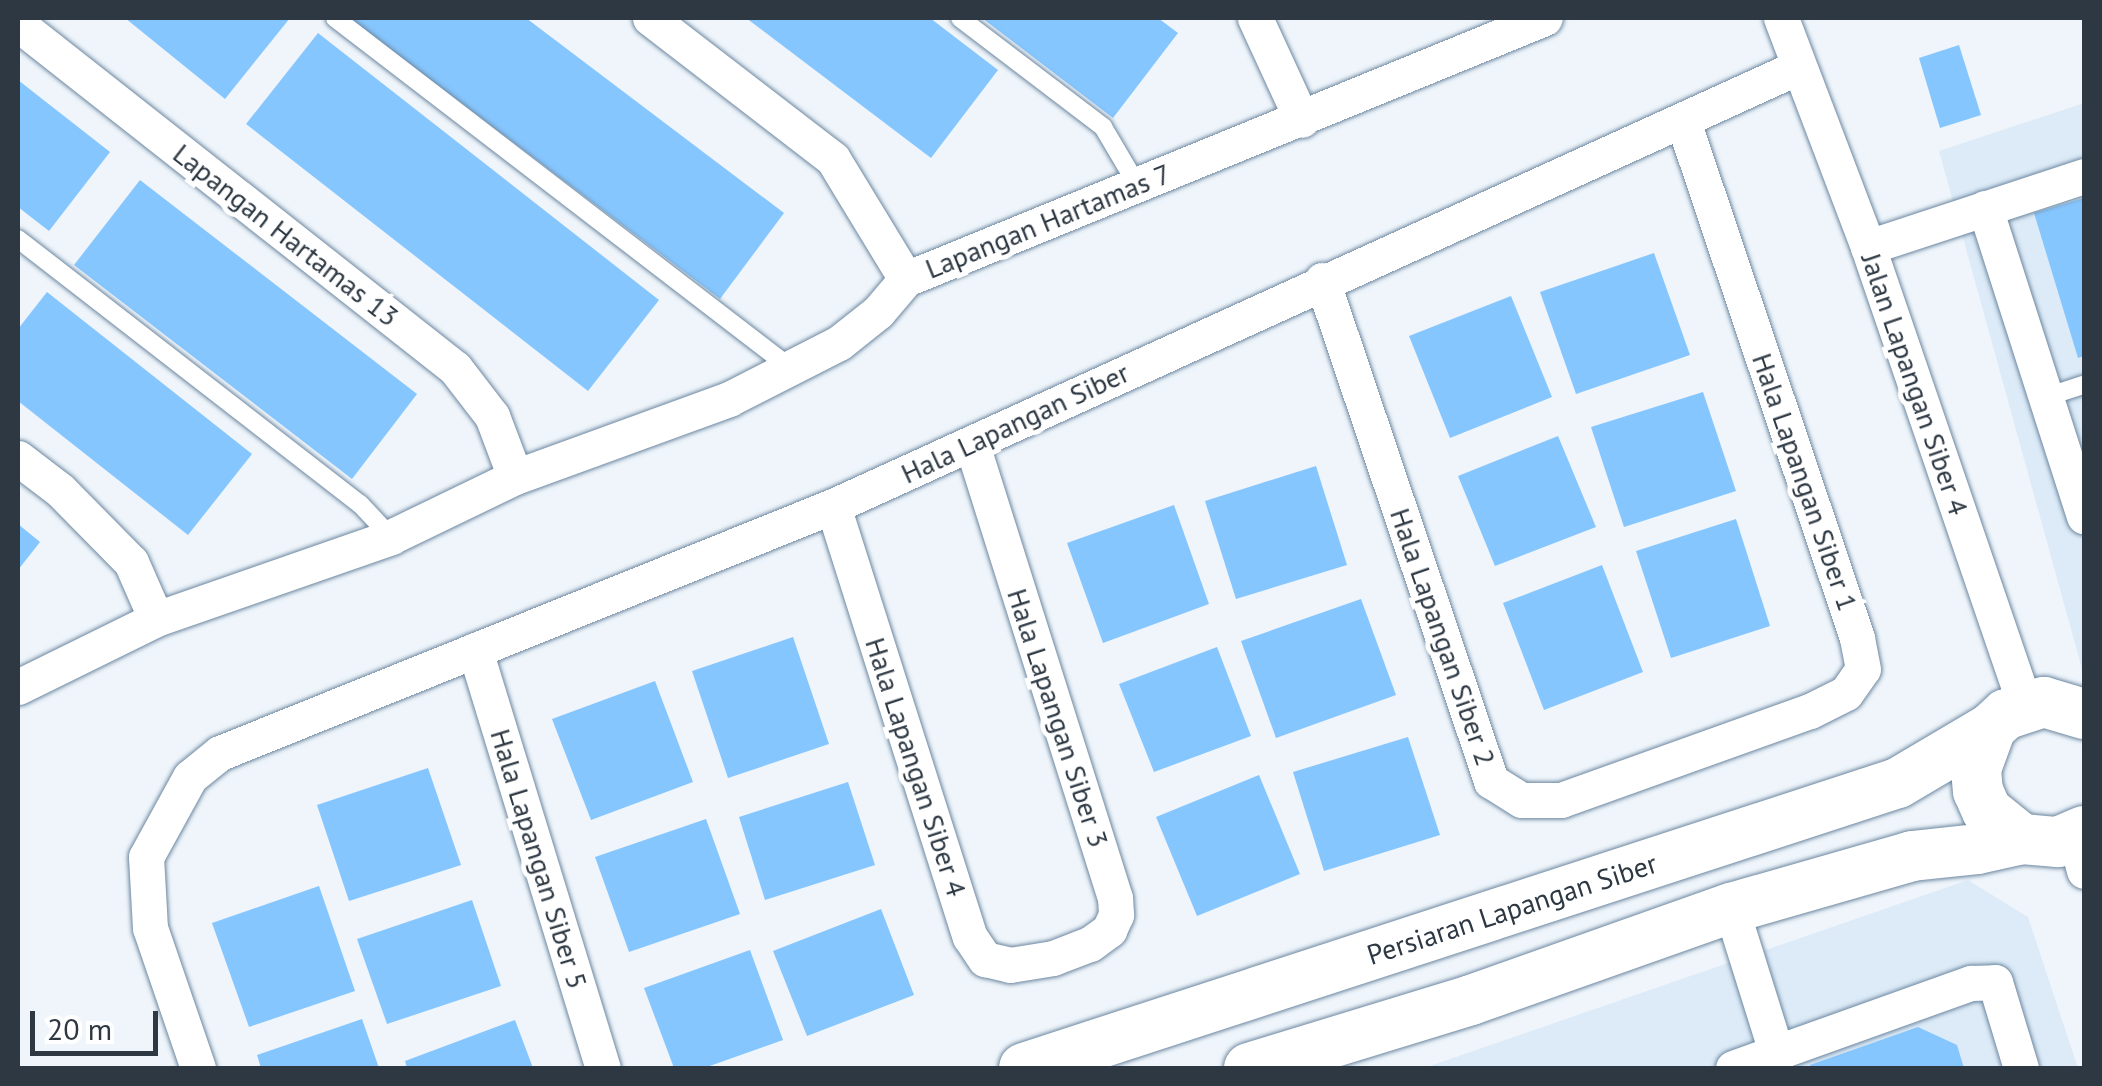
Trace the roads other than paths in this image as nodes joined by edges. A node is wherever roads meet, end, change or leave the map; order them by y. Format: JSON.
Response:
{"nodes":[{"id":1,"x":335,"y":18,"type":"edge"},
{"id":2,"x":650,"y":18,"type":"edge"},
{"id":3,"x":960,"y":18,"type":"edge"},
{"id":4,"x":1255,"y":18,"type":"edge"},
{"id":5,"x":1546,"y":18,"type":"edge"},
{"id":6,"x":1782,"y":18,"type":"edge"},
{"id":7,"x":18,"y":24,"type":"edge"},
{"id":8,"x":1798,"y":67,"type":"junction"},
{"id":9,"x":1302,"y":120,"type":"junction"},
{"id":10,"x":1683,"y":121,"type":"junction"},
{"id":11,"x":2084,"y":176,"type":"edge"},
{"id":12,"x":1136,"y":184,"type":"junction"},
{"id":13,"x":1985,"y":208,"type":"junction"},
{"id":14,"x":18,"y":239,"type":"edge"},
{"id":15,"x":1868,"y":246,"type":"junction"},
{"id":16,"x":906,"y":278,"type":"junction"},
{"id":17,"x":1322,"y":280,"type":"junction"},
{"id":18,"x":792,"y":369,"type":"junction"},
{"id":19,"x":2084,"y":385,"type":"edge"},
{"id":20,"x":2046,"y":397,"type":"junction"},
{"id":21,"x":972,"y":445,"type":"junction"},
{"id":22,"x":18,"y":458,"type":"edge"},
{"id":23,"x":515,"y":476,"type":"junction"},
{"id":24,"x":833,"y":506,"type":"junction"},
{"id":25,"x":2084,"y":517,"type":"edge"},
{"id":26,"x":390,"y":537,"type":"junction"},
{"id":27,"x":156,"y":620,"type":"junction"},
{"id":28,"x":474,"y":650,"type":"junction"},
{"id":29,"x":19,"y":684,"type":"edge"},
{"id":30,"x":2049,"y":711,"type":"edge"},
{"id":31,"x":1702,"y":750,"type":"joint"},
{"id":32,"x":2022,"y":839,"type":"junction"},
{"id":33,"x":2081,"y":846,"type":"edge"},
{"id":34,"x":1731,"y":908,"type":"junction"},
{"id":35,"x":1052,"y":958,"type":"joint"},
{"id":36,"x":1779,"y":1062,"type":"edge"},
{"id":37,"x":198,"y":1068,"type":"edge"},
{"id":38,"x":603,"y":1068,"type":"edge"},
{"id":39,"x":1024,"y":1068,"type":"edge"},
{"id":40,"x":1249,"y":1068,"type":"edge"},
{"id":41,"x":1734,"y":1068,"type":"edge"},
{"id":42,"x":2020,"y":1068,"type":"edge"}],
"edges":[{"from":1,"to":18,"type":"lane"},
{"from":2,"to":16,"type":"street"},
{"from":3,"to":12,"type":"lane"},
{"from":4,"to":9,"type":"street"},
{"from":5,"to":9,"type":"street","name":"Lapangan Hartamas 7"},
{"from":6,"to":8,"type":"street"},
{"from":7,"to":23,"type":"street","name":"Lapangan Hartamas 13"},
{"from":8,"to":10,"type":"street","name":"Hala Lapangan Siber"},
{"from":8,"to":15,"type":"street","name":"Jalan Lapangan Siber 4"},
{"from":9,"to":12,"type":"street","name":"Lapangan Hartamas 7"},
{"from":10,"to":17,"type":"street","name":"Hala Lapangan Siber"},
{"from":10,"to":31,"type":"street","name":"Hala Lapangan Siber 1"},
{"from":11,"to":13,"type":"street"},
{"from":12,"to":16,"type":"street","name":"Lapangan Hartamas 7"},
{"from":13,"to":15,"type":"street"},
{"from":13,"to":20,"type":"street"},
{"from":14,"to":26,"type":"lane"},
{"from":15,"to":30,"type":"street","name":"Jalan Lapangan Siber 4"},
{"from":16,"to":18,"type":"street","name":"Lapangan Hartamas 7"},
{"from":17,"to":21,"type":"street","name":"Hala Lapangan Siber"},
{"from":17,"to":31,"type":"street","name":"Hala Lapangan Siber 2"},
{"from":18,"to":23,"type":"street","name":"Lapangan Hartamas 7"},
{"from":19,"to":20,"type":"lane"},
{"from":20,"to":25,"type":"street"},
{"from":21,"to":24,"type":"street","name":"Hala Lapangan Siber"},
{"from":21,"to":35,"type":"street","name":"Hala Lapangan Siber 3"},
{"from":22,"to":27,"type":"street"},
{"from":23,"to":26,"type":"street","name":"Lapangan Hartamas 7"},
{"from":24,"to":28,"type":"street","name":"Hala Lapangan Siber"},
{"from":24,"to":35,"type":"street","name":"Hala Lapangan Siber 4"},
{"from":26,"to":27,"type":"street","name":"Lapangan Hartamas 7"},
{"from":27,"to":29,"type":"street","name":"Lapangan Hartamas 7"},
{"from":28,"to":37,"type":"street","name":"Hala Lapangan Siber"},
{"from":28,"to":38,"type":"street","name":"Hala Lapangan Siber 5"},
{"from":30,"to":32,"type":"main road"},
{"from":30,"to":39,"type":"main road","name":"Persiaran Lapangan Siber"},
{"from":32,"to":33,"type":"main road"},
{"from":32,"to":34,"type":"main road"},
{"from":34,"to":36,"type":"street"},
{"from":34,"to":40,"type":"main road"},
{"from":36,"to":41,"type":"street"},
{"from":36,"to":42,"type":"street"}]}
